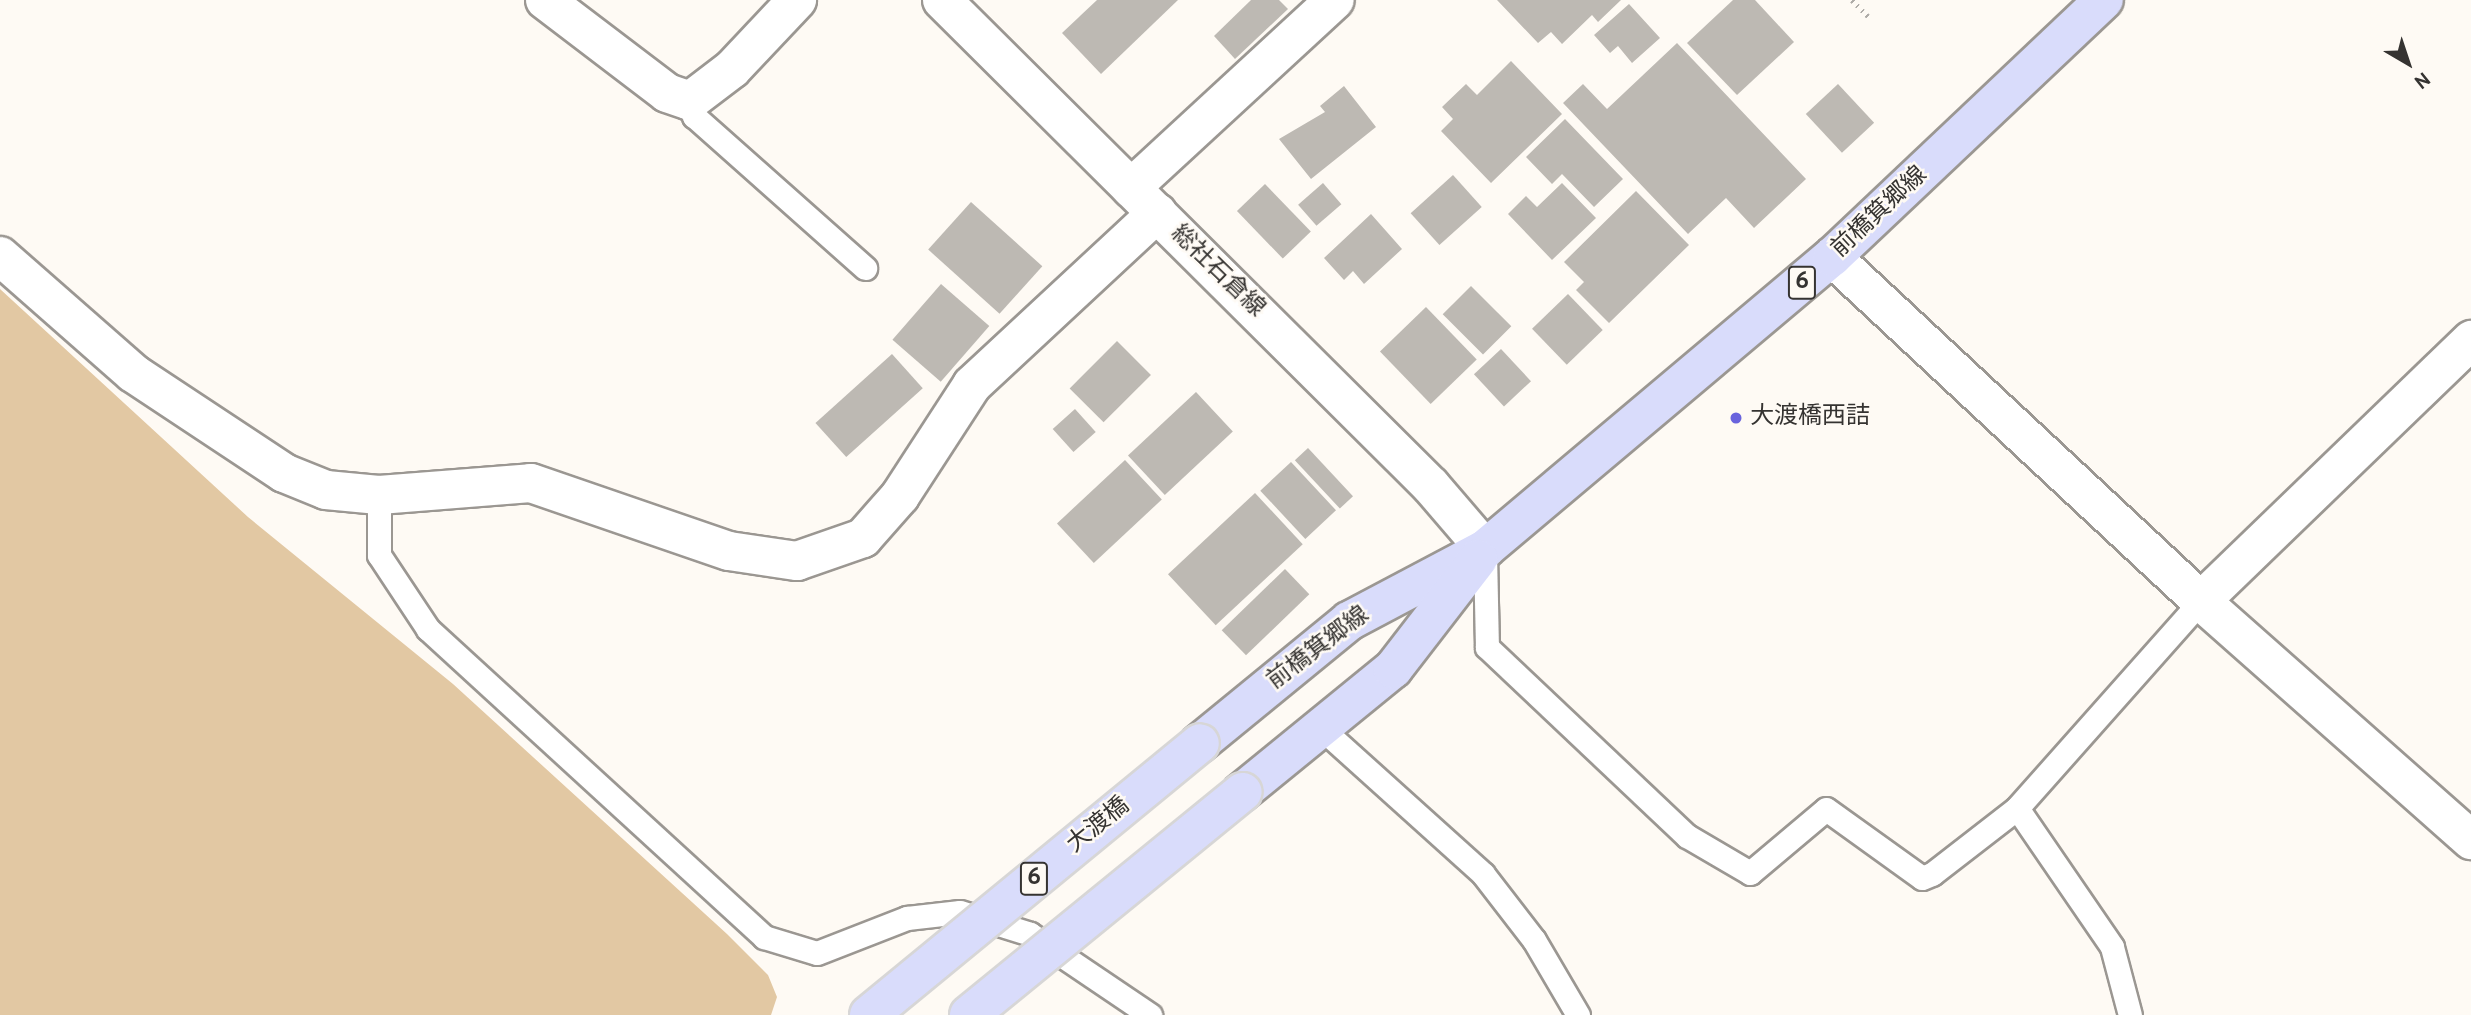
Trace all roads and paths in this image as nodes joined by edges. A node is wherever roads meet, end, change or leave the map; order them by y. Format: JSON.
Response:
{"nodes":[{"id":1,"x":545,"y":0,"type":"edge"},
{"id":2,"x":797,"y":0,"type":"edge"},
{"id":3,"x":942,"y":0,"type":"edge"},
{"id":4,"x":1335,"y":0,"type":"edge"},
{"id":5,"x":1852,"y":0,"type":"edge"},
{"id":6,"x":2104,"y":0,"type":"edge"},
{"id":7,"x":1868,"y":16,"type":"dead end"},
{"id":8,"x":690,"y":101,"type":"junction"},
{"id":9,"x":1144,"y":201,"type":"junction"},
{"id":10,"x":0,"y":256,"type":"edge"},
{"id":11,"x":1832,"y":257,"type":"junction"},
{"id":12,"x":865,"y":268,"type":"dead end"},
{"id":13,"x":2471,"y":340,"type":"edge"},
{"id":14,"x":379,"y":495,"type":"junction"},
{"id":15,"x":1485,"y":550,"type":"junction"},
{"id":16,"x":2201,"y":601,"type":"junction"},
{"id":17,"x":1321,"y":728,"type":"junction"},
{"id":18,"x":1200,"y":743,"type":"joint"},
{"id":19,"x":2017,"y":808,"type":"junction"},
{"id":20,"x":2471,"y":840,"type":"edge"},
{"id":21,"x":869,"y":1015,"type":"edge"},
{"id":22,"x":969,"y":1015,"type":"edge"},
{"id":23,"x":1150,"y":1015,"type":"edge"},
{"id":24,"x":1578,"y":1015,"type":"edge"},
{"id":25,"x":2130,"y":1015,"type":"edge"}],
"edges":[{"from":1,"to":8,"type":"street"},
{"from":2,"to":8,"type":"street"},
{"from":3,"to":9,"type":"street","name":"総社石倉線"},
{"from":4,"to":9,"type":"street"},
{"from":5,"to":7,"type":"path"},
{"from":6,"to":11,"type":"main road","name":"前橋箕郷線","number":"6"},
{"from":8,"to":12,"type":"lane"},
{"from":9,"to":14,"type":"street"},
{"from":9,"to":15,"type":"street","name":"総社石倉線"},
{"from":10,"to":14,"type":"street"},
{"from":11,"to":15,"type":"main road","name":"前橋箕郷線","number":"6"},
{"from":11,"to":16,"type":"street"},
{"from":13,"to":16,"type":"street"},
{"from":14,"to":23,"type":"lane"},
{"from":15,"to":17,"type":"main road","name":"前橋箕郷線","number":"6"},
{"from":15,"to":18,"type":"main road","name":"前橋箕郷線","number":"6"},
{"from":15,"to":19,"type":"lane"},
{"from":16,"to":19,"type":"lane"},
{"from":16,"to":20,"type":"street"},
{"from":17,"to":22,"type":"main road","name":"前橋箕郷線","number":"6","bridge":true},
{"from":17,"to":24,"type":"lane"},
{"from":18,"to":21,"type":"main road","name":"大渡橋","number":"6","bridge":true},
{"from":19,"to":25,"type":"lane"}]}
